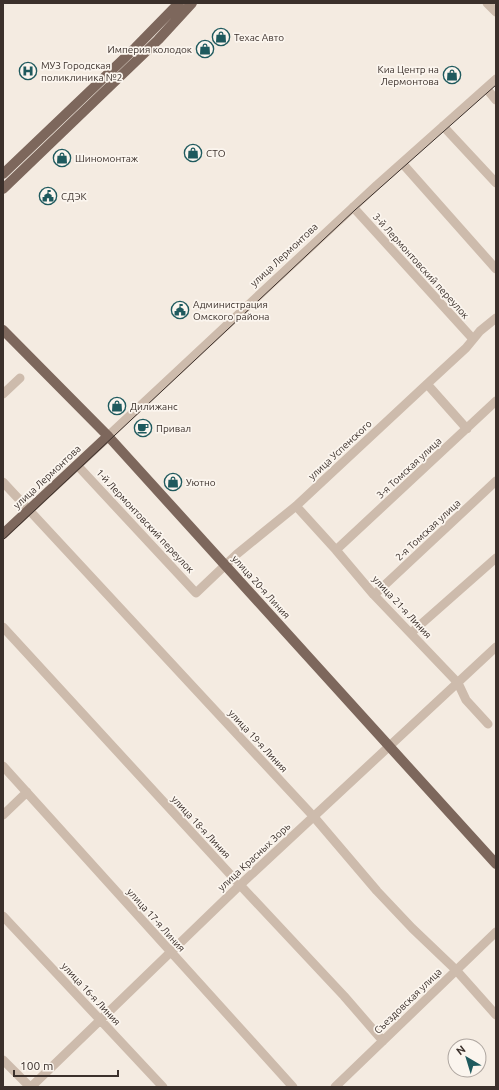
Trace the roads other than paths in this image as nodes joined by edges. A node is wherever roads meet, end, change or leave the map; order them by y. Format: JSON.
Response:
{"nodes":[{"id":1,"x":179,"y":3,"type":"edge"},
{"id":2,"x":192,"y":3,"type":"edge"},
{"id":3,"x":487,"y":3,"type":"edge"},
{"id":4,"x":496,"y":12,"type":"edge"},
{"id":5,"x":496,"y":79,"type":"edge"},
{"id":6,"x":486,"y":88,"type":"junction"},
{"id":7,"x":496,"y":100,"type":"edge"},
{"id":8,"x":443,"y":126,"type":"junction"},
{"id":9,"x":402,"y":163,"type":"junction"},
{"id":10,"x":3,"y":174,"type":"edge"},
{"id":11,"x":496,"y":183,"type":"edge"},
{"id":12,"x":3,"y":190,"type":"edge"},
{"id":13,"x":353,"y":207,"type":"junction"},
{"id":14,"x":496,"y":269,"type":"edge"},
{"id":15,"x":496,"y":318,"type":"edge"},
{"id":16,"x":3,"y":330,"type":"edge"},
{"id":17,"x":473,"y":339,"type":"junction"},
{"id":18,"x":20,"y":378,"type":"dead end"},
{"id":19,"x":427,"y":384,"type":"junction"},
{"id":20,"x":3,"y":394,"type":"edge"},
{"id":21,"x":496,"y":401,"type":"edge"},
{"id":22,"x":467,"y":429,"type":"junction"},
{"id":23,"x":108,"y":436,"type":"junction"},
{"id":24,"x":77,"y":464,"type":"junction"},
{"id":25,"x":496,"y":481,"type":"edge"},
{"id":26,"x":3,"y":482,"type":"edge"},
{"id":27,"x":296,"y":506,"type":"junction"},
{"id":28,"x":29,"y":510,"type":"junction"},
{"id":29,"x":3,"y":534,"type":"edge"},
{"id":30,"x":336,"y":550,"type":"junction"},
{"id":31,"x":496,"y":558,"type":"edge"},
{"id":32,"x":226,"y":566,"type":"junction"},
{"id":33,"x":196,"y":593,"type":"joint"},
{"id":34,"x":374,"y":595,"type":"junction"},
{"id":35,"x":3,"y":627,"type":"edge"},
{"id":36,"x":411,"y":633,"type":"junction"},
{"id":37,"x":496,"y":647,"type":"edge"},
{"id":38,"x":458,"y":683,"type":"junction"},
{"id":39,"x":488,"y":724,"type":"dead end"},
{"id":40,"x":390,"y":746,"type":"junction"},
{"id":41,"x":3,"y":766,"type":"edge"},
{"id":42,"x":27,"y":792,"type":"junction"},
{"id":43,"x":3,"y":815,"type":"edge"},
{"id":44,"x":314,"y":817,"type":"junction"},
{"id":45,"x":496,"y":864,"type":"edge"},
{"id":46,"x":240,"y":885,"type":"junction"},
{"id":47,"x":3,"y":916,"type":"edge"},
{"id":48,"x":496,"y":932,"type":"edge"},
{"id":49,"x":170,"y":953,"type":"junction"},
{"id":50,"x":456,"y":970,"type":"junction"},
{"id":51,"x":496,"y":1015,"type":"edge"},
{"id":52,"x":100,"y":1020,"type":"junction"},
{"id":53,"x":383,"y":1041,"type":"junction"},
{"id":54,"x":3,"y":1060,"type":"edge"},
{"id":55,"x":30,"y":1087,"type":"edge"},
{"id":56,"x":163,"y":1087,"type":"edge"},
{"id":57,"x":293,"y":1087,"type":"edge"},
{"id":58,"x":335,"y":1087,"type":"edge"}],
"edges":[{"from":1,"to":10,"type":"main road"},
{"from":2,"to":12,"type":"main road"},
{"from":3,"to":4,"type":"street"},
{"from":5,"to":6,"type":"street","name":"улица Лермонтова"},
{"from":6,"to":7,"type":"street"},
{"from":6,"to":8,"type":"street","name":"улица Лермонтова"},
{"from":8,"to":9,"type":"street","name":"улица Лермонтова"},
{"from":8,"to":11,"type":"street"},
{"from":9,"to":13,"type":"street","name":"улица Лермонтова"},
{"from":9,"to":14,"type":"street"},
{"from":13,"to":17,"type":"street","name":"3-й Лермонтовский переулок"},
{"from":13,"to":23,"type":"street","name":"улица Лермонтова"},
{"from":15,"to":17,"type":"street","name":"улица Успенского"},
{"from":16,"to":23,"type":"main road","name":"улица 20-я Линия"},
{"from":17,"to":19,"type":"street","name":"улица Успенского"},
{"from":18,"to":20,"type":"street"},
{"from":19,"to":22,"type":"street"},
{"from":19,"to":27,"type":"street","name":"улица Успенского"},
{"from":21,"to":22,"type":"street","name":"3-я Томская улица"},
{"from":22,"to":30,"type":"street","name":"3-я Томская улица"},
{"from":23,"to":24,"type":"main road","name":"улица Лермонтова"},
{"from":23,"to":32,"type":"main road","name":"улица 20-я Линия"},
{"from":24,"to":28,"type":"main road","name":"улица Лермонтова"},
{"from":24,"to":33,"type":"street","name":"1-й Лермонтовский переулок"},
{"from":25,"to":34,"type":"street","name":"2-я Томская улица"},
{"from":26,"to":28,"type":"street","name":"улица 19-я Линия"},
{"from":27,"to":30,"type":"street","name":"улица 21-я Линия"},
{"from":27,"to":32,"type":"street","name":"улица Успенского"},
{"from":28,"to":29,"type":"main road","name":"улица Лермонтова"},
{"from":28,"to":44,"type":"street","name":"улица 19-я Линия"},
{"from":30,"to":34,"type":"street","name":"улица 21-я Линия"},
{"from":31,"to":36,"type":"street"},
{"from":32,"to":33,"type":"street","name":"улица Успенского"},
{"from":32,"to":40,"type":"main road","name":"улица 20-я Линия"},
{"from":34,"to":36,"type":"street","name":"улица 21-я Линия"},
{"from":35,"to":46,"type":"street","name":"улица 18-я Линия"},
{"from":36,"to":38,"type":"street","name":"улица 21-я Линия"},
{"from":37,"to":38,"type":"street","name":"улица Красных Зорь"},
{"from":38,"to":39,"type":"street","name":"улица 21-я Линия"},
{"from":38,"to":40,"type":"street","name":"улица Красных Зорь"},
{"from":40,"to":44,"type":"street","name":"улица Красных Зорь"},
{"from":40,"to":45,"type":"main road","name":"улица 20-я Линия"},
{"from":41,"to":42,"type":"street","name":"улица 17-я Линия"},
{"from":42,"to":43,"type":"street"},
{"from":42,"to":49,"type":"street","name":"улица 17-я Линия"},
{"from":44,"to":46,"type":"street","name":"улица Красных Зорь"},
{"from":44,"to":50,"type":"street","name":"улица 19-я Линия"},
{"from":46,"to":49,"type":"street","name":"улица Красных Зорь"},
{"from":46,"to":53,"type":"street","name":"улица 18-я Линия"},
{"from":47,"to":52,"type":"street","name":"улица 16-я Линия"},
{"from":48,"to":50,"type":"street","name":"Съездовская улица"},
{"from":49,"to":52,"type":"street","name":"улица Красных Зорь"},
{"from":49,"to":57,"type":"street","name":"улица 17-я Линия"},
{"from":50,"to":51,"type":"street","name":"улица 19-я Линия"},
{"from":50,"to":53,"type":"street","name":"Съездовская улица"},
{"from":52,"to":55,"type":"street","name":"улица Красных Зорь"},
{"from":52,"to":56,"type":"street","name":"улица 16-я Линия"},
{"from":53,"to":58,"type":"street","name":"Съездовская улица"},
{"from":54,"to":55,"type":"street"}]}
